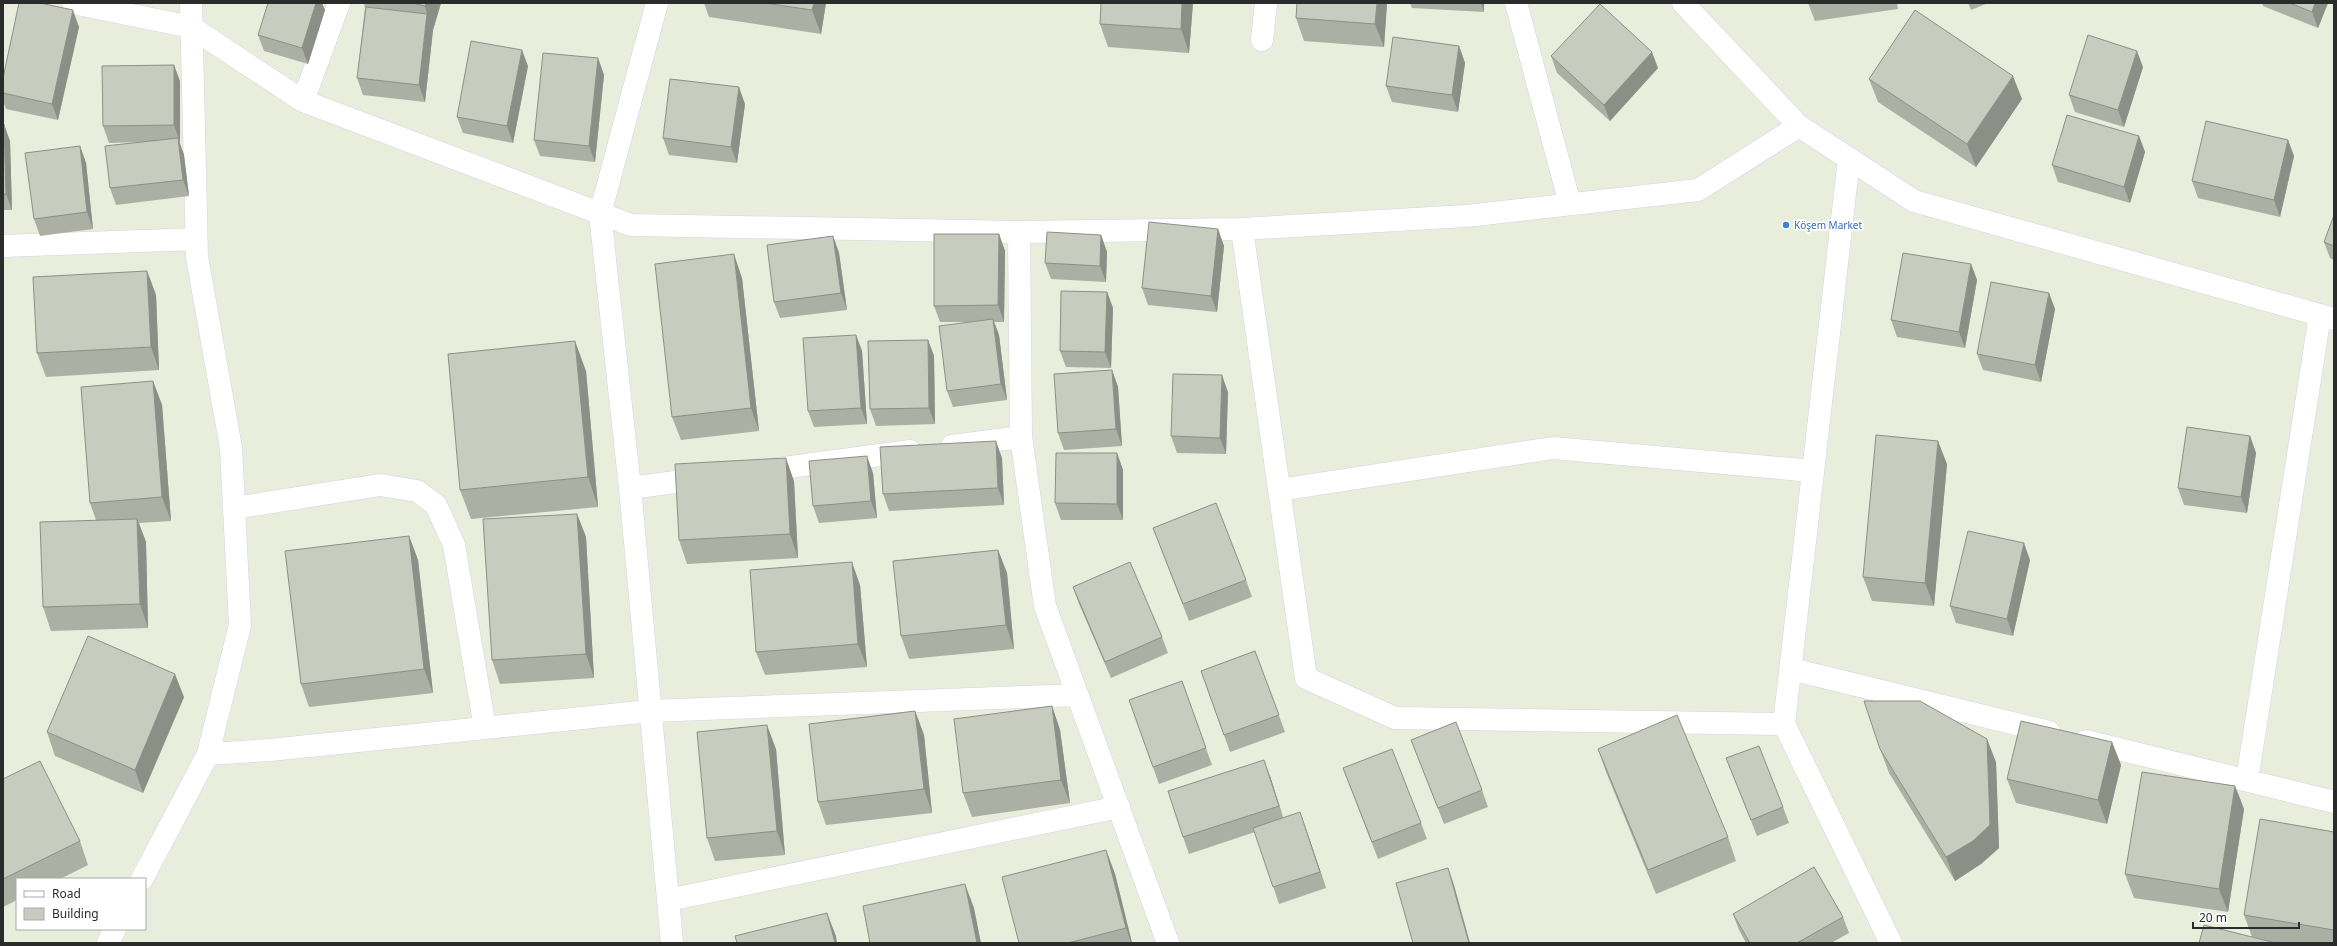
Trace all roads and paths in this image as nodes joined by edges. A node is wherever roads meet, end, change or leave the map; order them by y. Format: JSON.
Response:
{"nodes":[{"id":1,"x":73,"y":3,"type":"edge"},
{"id":2,"x":191,"y":3,"type":"edge"},
{"id":3,"x":339,"y":3,"type":"edge"},
{"id":4,"x":657,"y":3,"type":"edge"},
{"id":5,"x":1266,"y":3,"type":"edge"},
{"id":6,"x":1516,"y":3,"type":"edge"},
{"id":7,"x":1682,"y":3,"type":"edge"},
{"id":8,"x":191,"y":27,"type":"junction"},
{"id":9,"x":1262,"y":40,"type":"dead end"},
{"id":10,"x":303,"y":101,"type":"junction"},
{"id":11,"x":1799,"y":126,"type":"junction"},
{"id":12,"x":1849,"y":159,"type":"junction"},
{"id":13,"x":1570,"y":204,"type":"junction"},
{"id":14,"x":600,"y":214,"type":"junction"},
{"id":15,"x":1242,"y":229,"type":"junction"},
{"id":16,"x":1019,"y":232,"type":"junction"},
{"id":17,"x":196,"y":239,"type":"junction"},
{"id":18,"x":3,"y":246,"type":"edge"},
{"id":19,"x":2327,"y":317,"type":"edge"},
{"id":20,"x":1021,"y":437,"type":"junction"},
{"id":21,"x":1813,"y":471,"type":"junction"},
{"id":22,"x":630,"y":488,"type":"junction"},
{"id":23,"x":1279,"y":490,"type":"junction"},
{"id":24,"x":234,"y":508,"type":"junction"},
{"id":25,"x":1791,"y":669,"type":"junction"},
{"id":26,"x":1077,"y":695,"type":"junction"},
{"id":27,"x":650,"y":712,"type":"junction"},
{"id":28,"x":1784,"y":724,"type":"junction"},
{"id":29,"x":485,"y":728,"type":"junction"},
{"id":30,"x":208,"y":754,"type":"junction"},
{"id":31,"x":2247,"y":780,"type":"junction"},
{"id":32,"x":2334,"y":802,"type":"edge"},
{"id":33,"x":1118,"y":807,"type":"junction"},
{"id":34,"x":143,"y":878,"type":"edge"},
{"id":35,"x":668,"y":900,"type":"junction"},
{"id":36,"x":114,"y":930,"type":"edge"},
{"id":37,"x":1889,"y":938,"type":"edge"},
{"id":38,"x":108,"y":943,"type":"edge"},
{"id":39,"x":672,"y":943,"type":"edge"},
{"id":40,"x":1168,"y":943,"type":"edge"},
{"id":41,"x":1907,"y":943,"type":"edge"}],
"edges":[{"from":1,"to":8,"type":"street"},
{"from":2,"to":8,"type":"street"},
{"from":3,"to":10,"type":"street"},
{"from":4,"to":14,"type":"street"},
{"from":5,"to":9,"type":"street"},
{"from":6,"to":13,"type":"street"},
{"from":7,"to":11,"type":"street"},
{"from":8,"to":10,"type":"street"},
{"from":8,"to":17,"type":"street"},
{"from":10,"to":14,"type":"street"},
{"from":11,"to":12,"type":"street"},
{"from":11,"to":13,"type":"street"},
{"from":12,"to":19,"type":"street"},
{"from":12,"to":21,"type":"street"},
{"from":13,"to":15,"type":"street"},
{"from":14,"to":16,"type":"street"},
{"from":14,"to":22,"type":"street"},
{"from":15,"to":16,"type":"street"},
{"from":15,"to":23,"type":"street"},
{"from":16,"to":20,"type":"street"},
{"from":17,"to":18,"type":"street"},
{"from":17,"to":24,"type":"street"},
{"from":19,"to":31,"type":"street"},
{"from":20,"to":22,"type":"street"},
{"from":20,"to":26,"type":"street"},
{"from":21,"to":23,"type":"street"},
{"from":21,"to":25,"type":"street"},
{"from":22,"to":27,"type":"street"},
{"from":23,"to":28,"type":"street"},
{"from":24,"to":29,"type":"street"},
{"from":24,"to":30,"type":"street"},
{"from":25,"to":28,"type":"street"},
{"from":25,"to":31,"type":"street"},
{"from":26,"to":27,"type":"street"},
{"from":26,"to":33,"type":"street"},
{"from":27,"to":29,"type":"street"},
{"from":27,"to":35,"type":"street"},
{"from":28,"to":37,"type":"street"},
{"from":29,"to":30,"type":"street"},
{"from":30,"to":34,"type":"street"},
{"from":31,"to":32,"type":"street"},
{"from":33,"to":35,"type":"street"},
{"from":33,"to":40,"type":"street"},
{"from":35,"to":39,"type":"street"},
{"from":36,"to":38,"type":"street"},
{"from":37,"to":41,"type":"street"}]}
